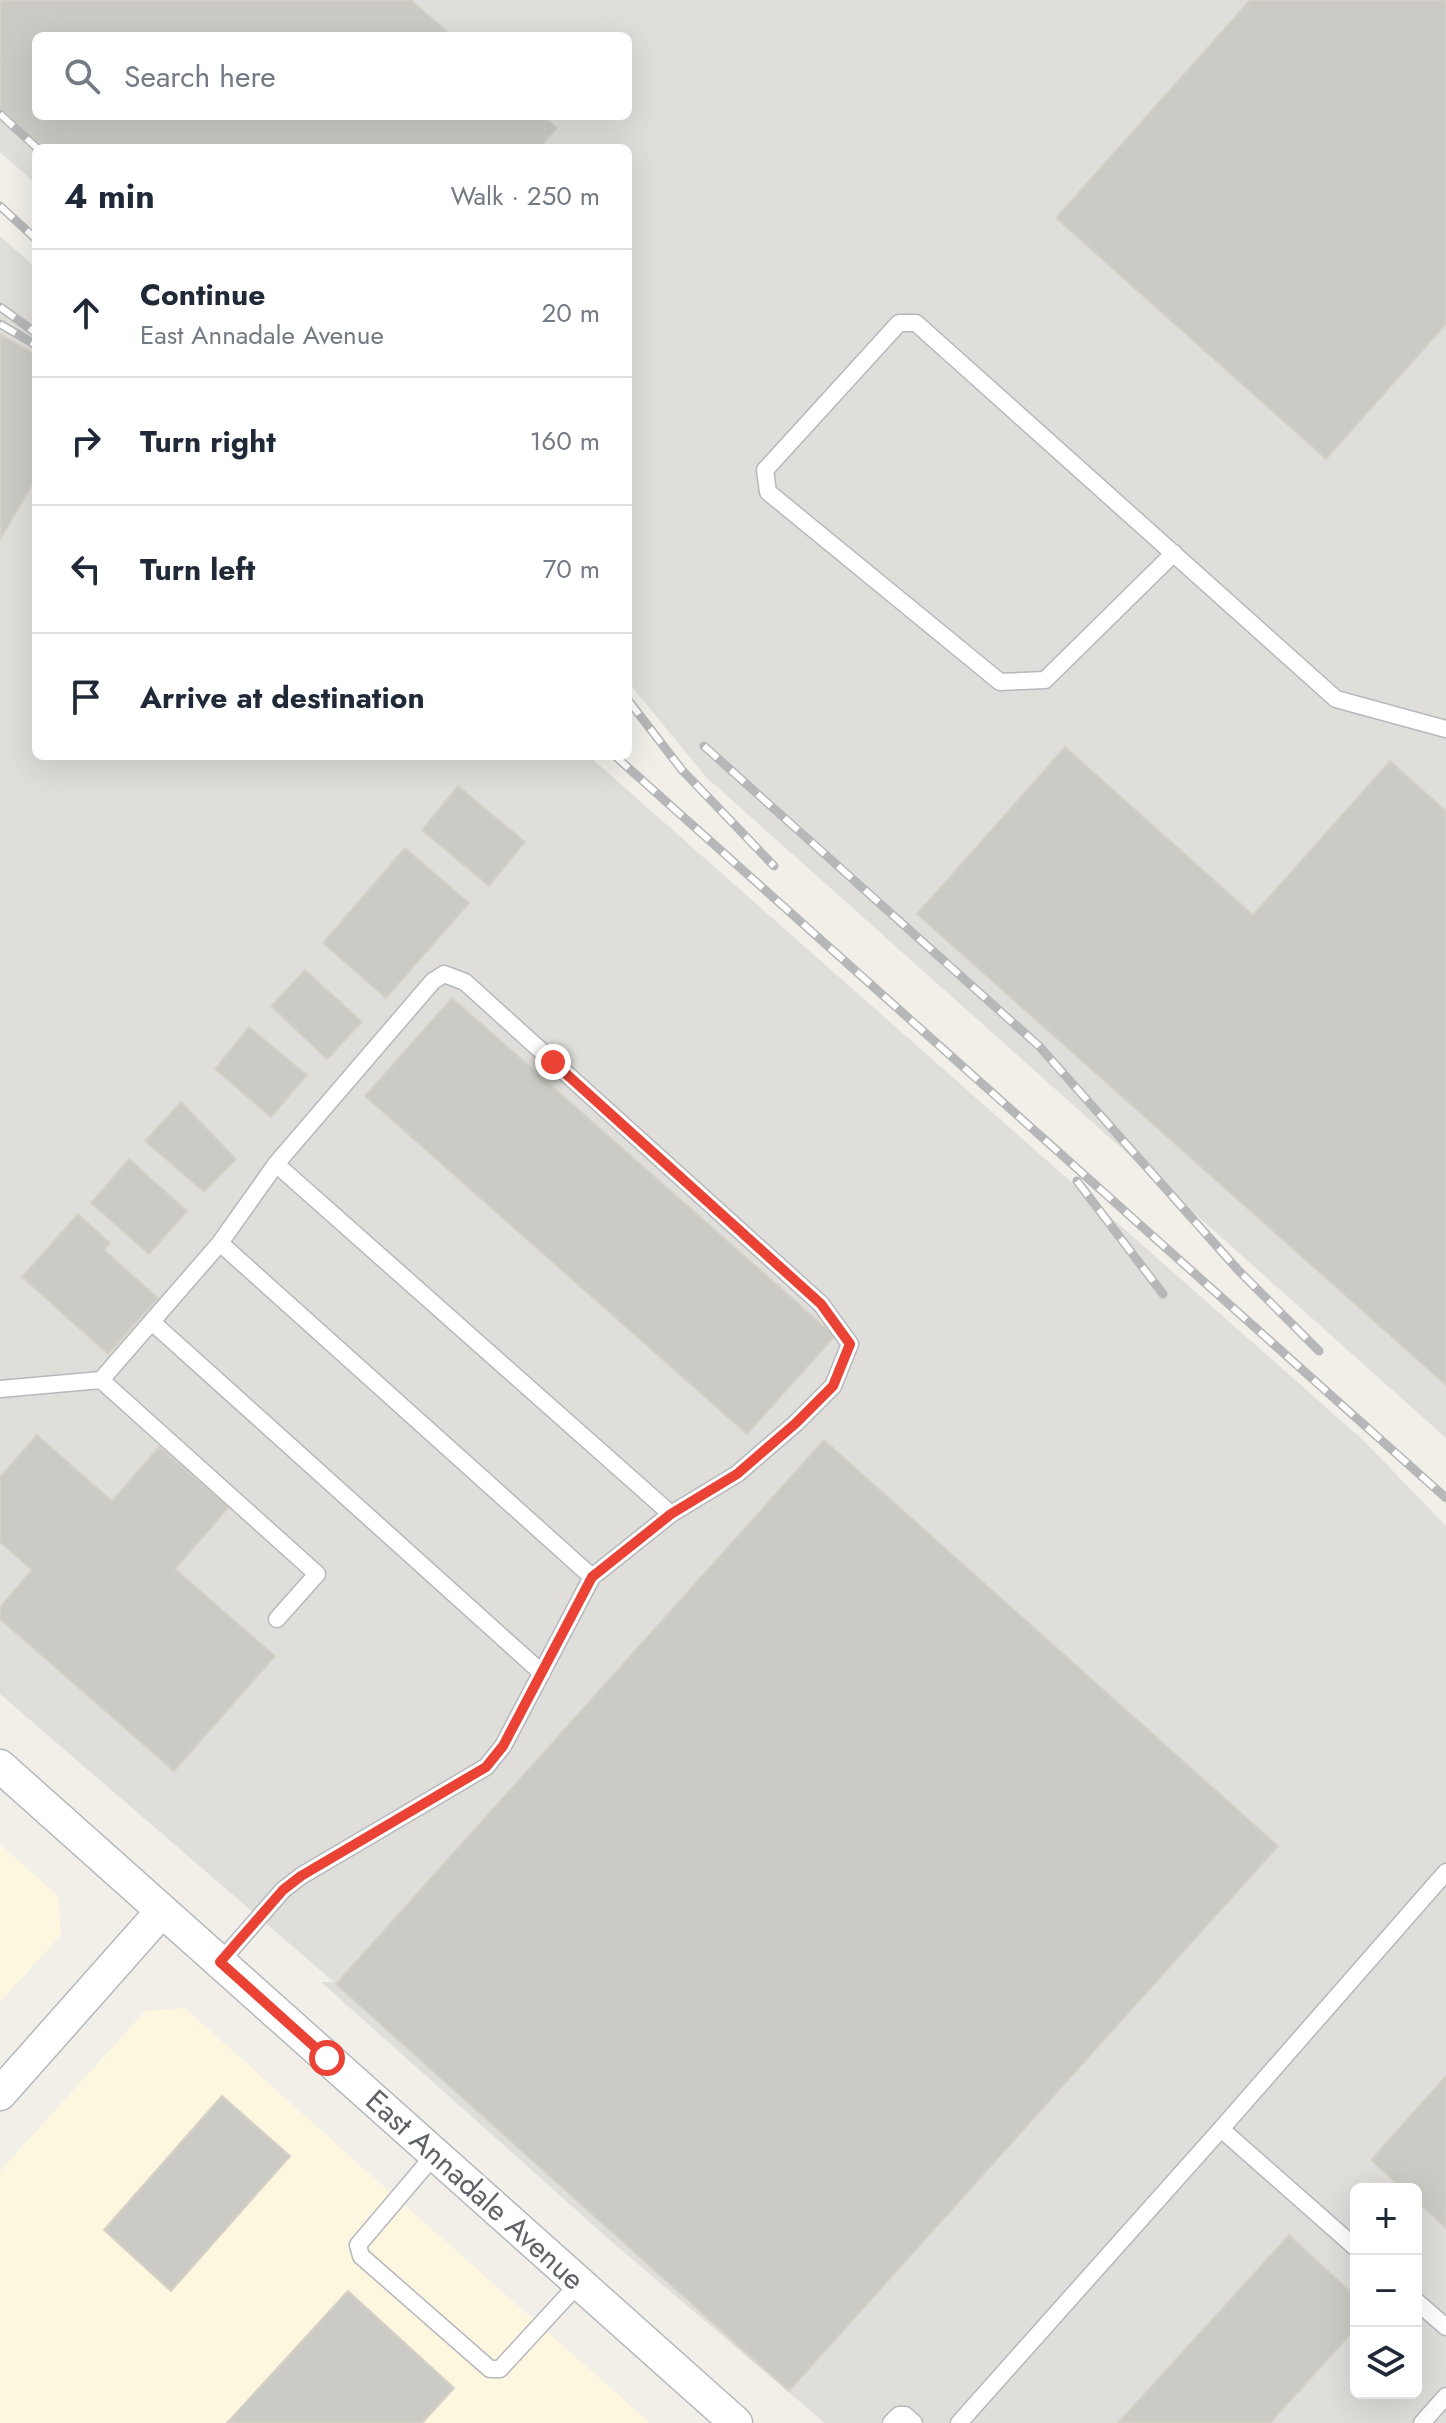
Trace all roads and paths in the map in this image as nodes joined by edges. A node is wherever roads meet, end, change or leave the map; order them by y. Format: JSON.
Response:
{"nodes":[{"id":1,"x":1174,"y":553,"type":"junction"},
{"id":2,"x":1446,"y":729,"type":"edge"},
{"id":3,"x":276,"y":1164,"type":"junction"},
{"id":4,"x":220,"y":1243,"type":"junction"},
{"id":5,"x":152,"y":1322,"type":"junction"},
{"id":6,"x":101,"y":1380,"type":"junction"},
{"id":7,"x":0,"y":1389,"type":"edge"},
{"id":8,"x":671,"y":1514,"type":"junction"},
{"id":9,"x":592,"y":1577,"type":"junction"},
{"id":10,"x":277,"y":1619,"type":"dead end"},
{"id":11,"x":542,"y":1673,"type":"junction"},
{"id":12,"x":0,"y":1766,"type":"edge"},
{"id":13,"x":1446,"y":1872,"type":"edge"},
{"id":14,"x":162,"y":1911,"type":"junction"},
{"id":15,"x":220,"y":1962,"type":"junction"},
{"id":16,"x":0,"y":2094,"type":"edge"},
{"id":17,"x":1221,"y":2129,"type":"junction"},
{"id":18,"x":435,"y":2154,"type":"junction"},
{"id":19,"x":1350,"y":2243,"type":"edge"},
{"id":20,"x":579,"y":2283,"type":"junction"},
{"id":21,"x":1422,"y":2306,"type":"edge"},
{"id":22,"x":1446,"y":2327,"type":"edge"},
{"id":23,"x":1446,"y":2396,"type":"edge"},
{"id":24,"x":736,"y":2423,"type":"edge"},
{"id":25,"x":891,"y":2423,"type":"edge"},
{"id":26,"x":914,"y":2423,"type":"edge"},
{"id":27,"x":959,"y":2423,"type":"edge"},
{"id":28,"x":1422,"y":2423,"type":"edge"}],
"edges":[{"from":1,"to":1,"type":"lane"},
{"from":1,"to":2,"type":"lane"},
{"from":3,"to":4,"type":"lane"},
{"from":3,"to":8,"type":"lane"},
{"from":3,"to":8,"type":"lane"},
{"from":4,"to":5,"type":"lane"},
{"from":4,"to":9,"type":"lane"},
{"from":5,"to":6,"type":"lane"},
{"from":5,"to":11,"type":"lane"},
{"from":6,"to":7,"type":"lane"},
{"from":6,"to":10,"type":"lane"},
{"from":8,"to":9,"type":"lane"},
{"from":9,"to":11,"type":"lane"},
{"from":11,"to":15,"type":"lane"},
{"from":12,"to":14,"type":"street","name":"East Annadale Avenue"},
{"from":13,"to":17,"type":"lane"},
{"from":14,"to":15,"type":"street","name":"East Annadale Avenue"},
{"from":14,"to":16,"type":"street"},
{"from":15,"to":18,"type":"street","name":"East Annadale Avenue"},
{"from":17,"to":19,"type":"lane"},
{"from":17,"to":27,"type":"lane"},
{"from":18,"to":20,"type":"street","name":"East Annadale Avenue"},
{"from":18,"to":20,"type":"lane"},
{"from":20,"to":24,"type":"street","name":"East Annadale Avenue"},
{"from":21,"to":22,"type":"lane"},
{"from":23,"to":28,"type":"lane"},
{"from":25,"to":26,"type":"lane"}]}
